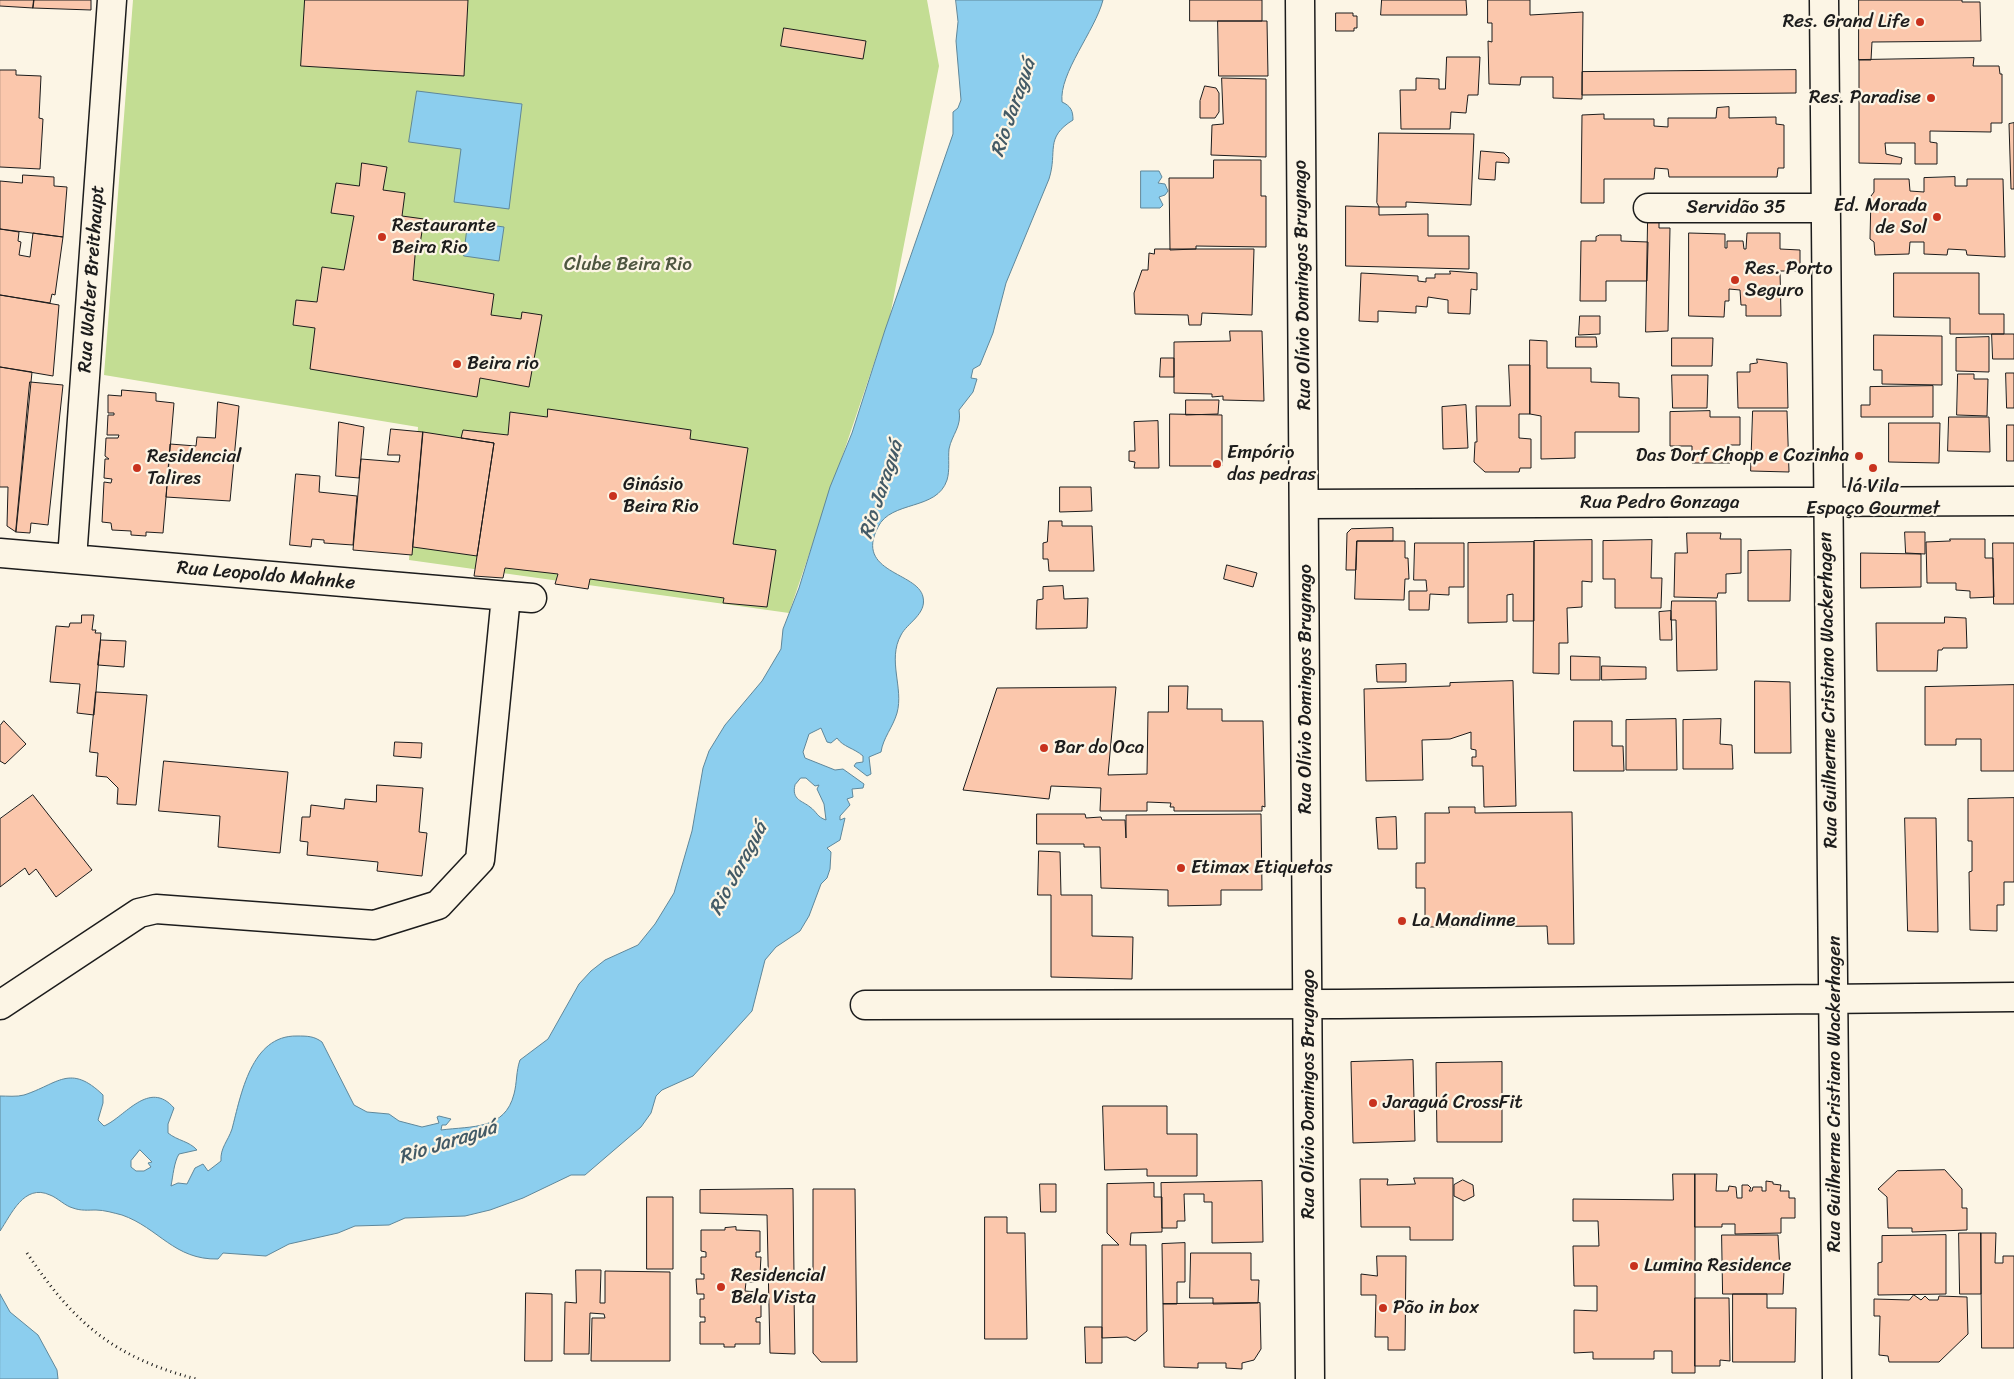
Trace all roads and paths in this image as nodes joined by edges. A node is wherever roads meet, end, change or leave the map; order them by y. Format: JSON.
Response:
{"nodes":[{"id":1,"x":112,"y":0,"type":"edge"},
{"id":2,"x":1300,"y":0,"type":"edge"},
{"id":3,"x":1824,"y":0,"type":"edge"},
{"id":4,"x":1648,"y":208,"type":"dead end"},
{"id":5,"x":1825,"y":208,"type":"junction"},
{"id":6,"x":2014,"y":501,"type":"edge"},
{"id":7,"x":1826,"y":502,"type":"junction"},
{"id":8,"x":1305,"y":504,"type":"junction"},
{"id":9,"x":0,"y":553,"type":"edge"},
{"id":10,"x":72,"y":559,"type":"junction"},
{"id":11,"x":506,"y":596,"type":"junction"},
{"id":12,"x":532,"y":598,"type":"dead end"},
{"id":13,"x":2014,"y":997,"type":"edge"},
{"id":14,"x":1834,"y":998,"type":"junction"},
{"id":15,"x":1308,"y":1004,"type":"junction"},
{"id":16,"x":0,"y":1005,"type":"edge"},
{"id":17,"x":865,"y":1005,"type":"dead end"},
{"id":18,"x":26,"y":1253,"type":"dead end"},
{"id":19,"x":196,"y":1379,"type":"edge"},
{"id":20,"x":1310,"y":1379,"type":"edge"},
{"id":21,"x":1836,"y":1379,"type":"edge"}],
"edges":[{"from":1,"to":10,"type":"street","name":"Rua Walter Breithaupt"},
{"from":2,"to":8,"type":"street","name":"Rua Olívio Domingos Brugnago"},
{"from":3,"to":5,"type":"street","name":"Rua Guilherme Cristiano Wackerhagen"},
{"from":4,"to":5,"type":"street","name":"Servidão 35"},
{"from":5,"to":7,"type":"street","name":"Rua Guilherme Cristiano Wackerhagen"},
{"from":6,"to":7,"type":"street","name":"Rua Pedro Gonzaga"},
{"from":7,"to":8,"type":"street","name":"Rua Pedro Gonzaga"},
{"from":7,"to":14,"type":"street","name":"Rua Guilherme Cristiano Wackerhagen"},
{"from":8,"to":15,"type":"street","name":"Rua Olívio Domingos Brugnago"},
{"from":9,"to":10,"type":"street","name":"Rua Leopoldo Mahnke"},
{"from":10,"to":11,"type":"street","name":"Rua Leopoldo Mahnke"},
{"from":11,"to":12,"type":"street","name":"Rua Leopoldo Mahnke"},
{"from":11,"to":16,"type":"street"},
{"from":13,"to":14,"type":"street"},
{"from":14,"to":15,"type":"street"},
{"from":14,"to":21,"type":"street","name":"Rua Guilherme Cristiano Wackerhagen"},
{"from":15,"to":17,"type":"street"},
{"from":15,"to":20,"type":"street","name":"Rua Olívio Domingos Brugnago"},
{"from":18,"to":19,"type":"path"}]}
